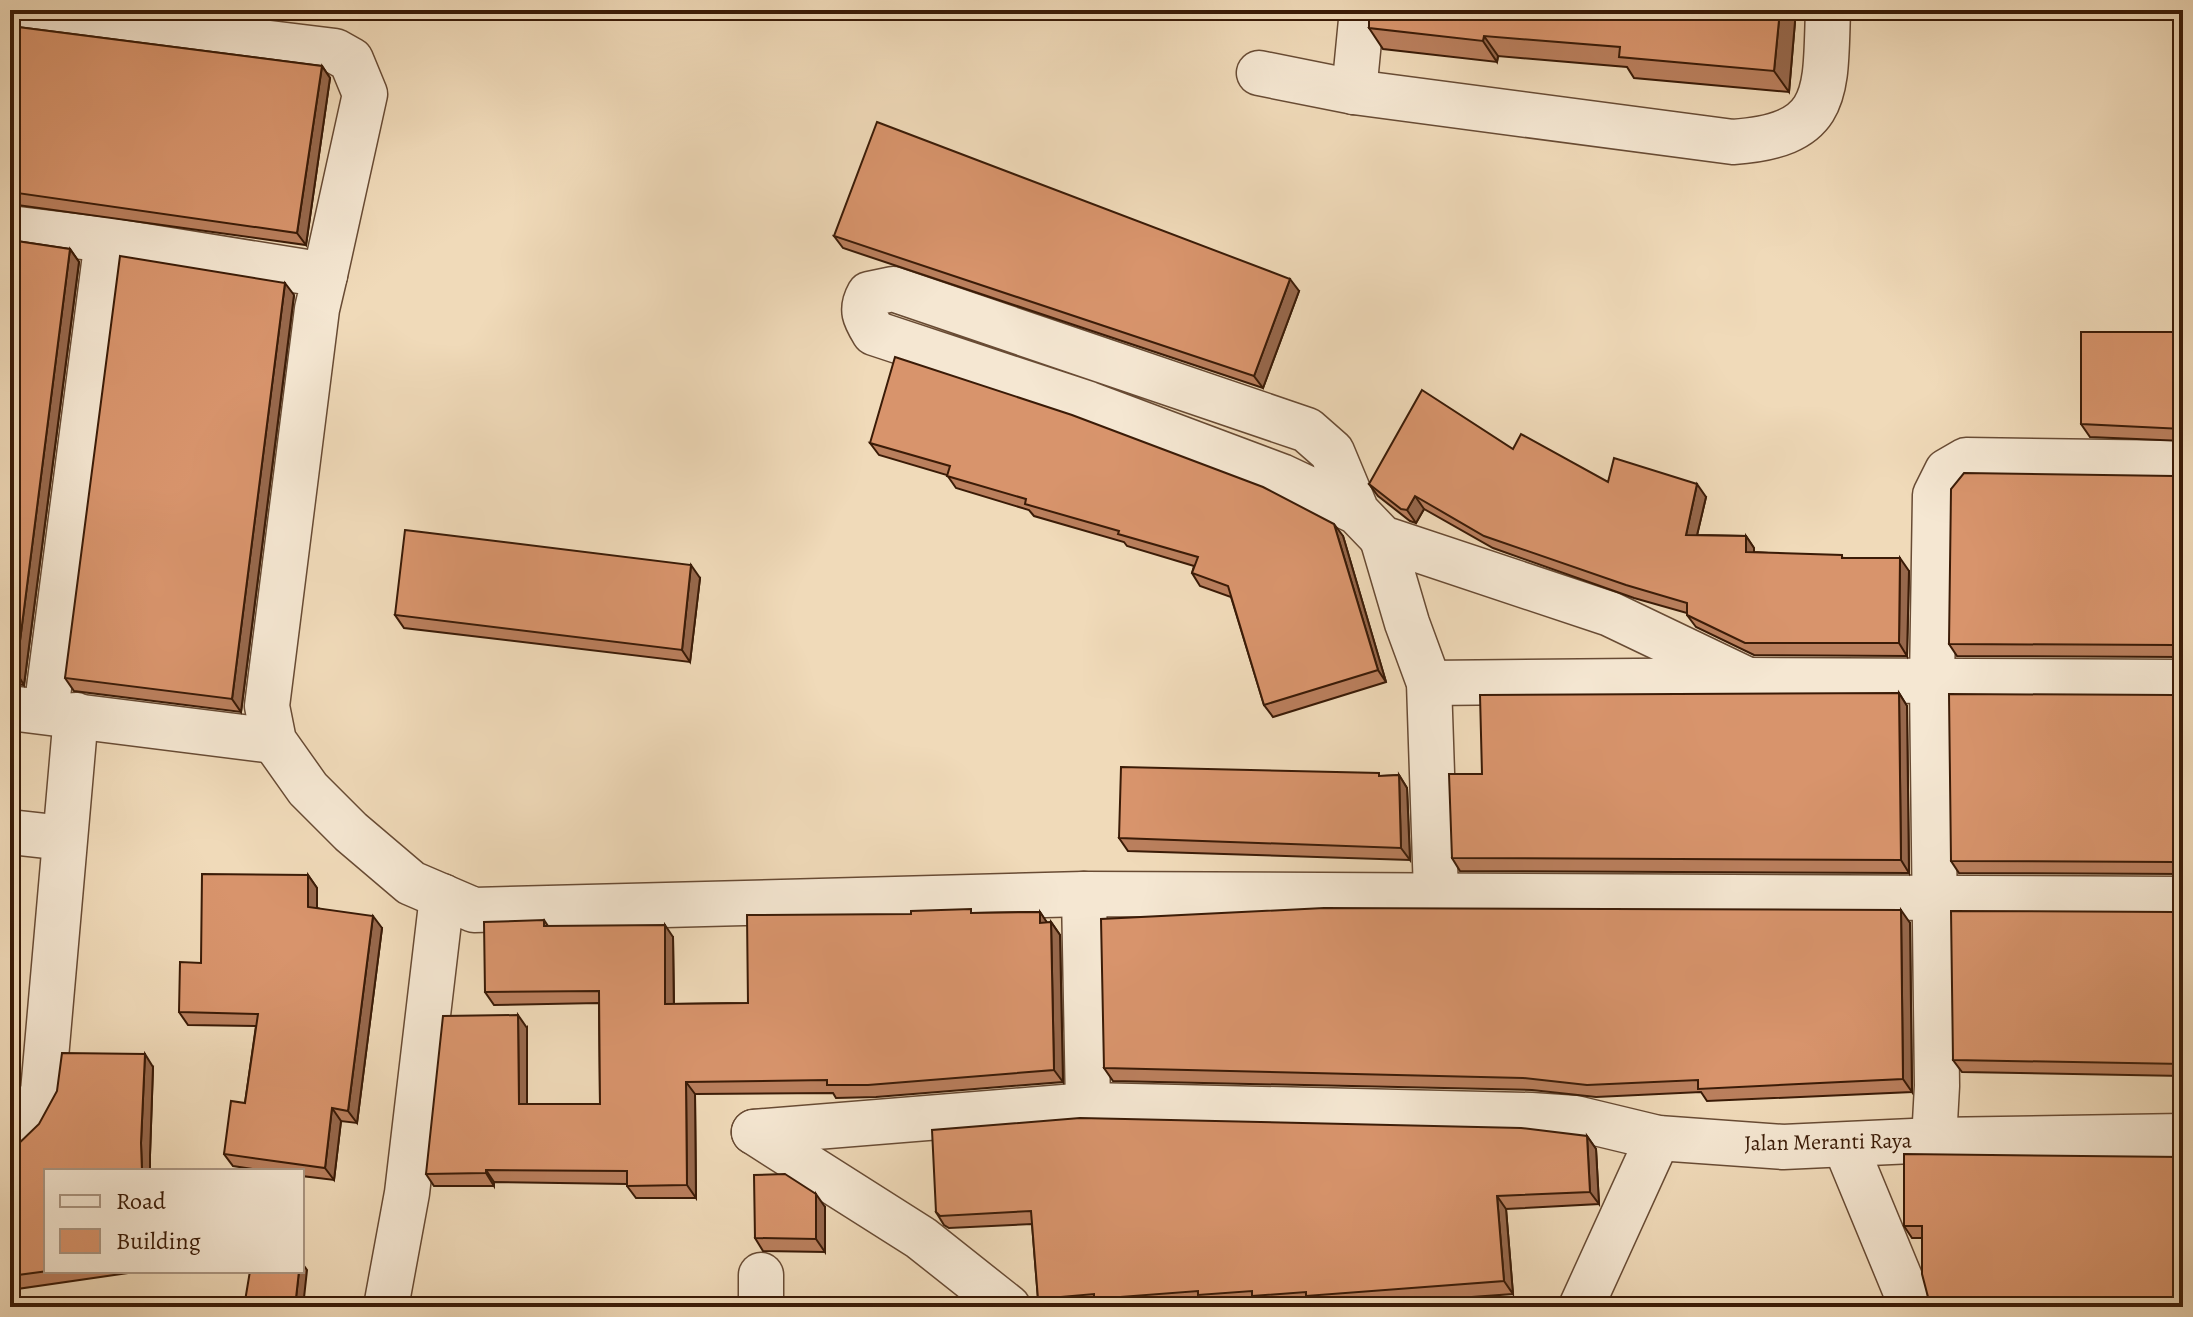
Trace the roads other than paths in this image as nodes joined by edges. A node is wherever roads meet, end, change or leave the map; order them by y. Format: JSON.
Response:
{"nodes":[{"id":1,"x":1362,"y":10,"type":"edge"},
{"id":2,"x":1828,"y":10,"type":"edge"},
{"id":3,"x":10,"y":12,"type":"edge"},
{"id":4,"x":1259,"y":73,"type":"dead end"},
{"id":5,"x":1354,"y":92,"type":"junction"},
{"id":6,"x":10,"y":228,"type":"edge"},
{"id":7,"x":107,"y":240,"type":"junction"},
{"id":8,"x":325,"y":275,"type":"junction"},
{"id":9,"x":2183,"y":463,"type":"edge"},
{"id":10,"x":1370,"y":525,"type":"junction"},
{"id":11,"x":1748,"y":680,"type":"junction"},
{"id":12,"x":1932,"y":682,"type":"junction"},
{"id":13,"x":2183,"y":682,"type":"edge"},
{"id":14,"x":1429,"y":683,"type":"junction"},
{"id":15,"x":44,"y":711,"type":"edge"},
{"id":16,"x":274,"y":741,"type":"junction"},
{"id":17,"x":10,"y":832,"type":"edge"},
{"id":18,"x":64,"y":838,"type":"junction"},
{"id":19,"x":1436,"y":893,"type":"junction"},
{"id":20,"x":1084,"y":894,"type":"junction"},
{"id":21,"x":442,"y":896,"type":"junction"},
{"id":22,"x":2183,"y":899,"type":"edge"},
{"id":23,"x":1935,"y":900,"type":"junction"},
{"id":24,"x":1088,"y":1105,"type":"junction"},
{"id":25,"x":2183,"y":1136,"type":"edge"},
{"id":26,"x":1658,"y":1138,"type":"junction"},
{"id":27,"x":1934,"y":1140,"type":"junction"},
{"id":28,"x":10,"y":1141,"type":"edge"},
{"id":29,"x":1845,"y":1145,"type":"junction"},
{"id":30,"x":386,"y":1307,"type":"edge"},
{"id":31,"x":1008,"y":1307,"type":"edge"},
{"id":32,"x":1581,"y":1307,"type":"edge"},
{"id":33,"x":1912,"y":1307,"type":"edge"}],
"edges":[{"from":1,"to":5,"type":"street"},
{"from":2,"to":5,"type":"street"},
{"from":3,"to":8,"type":"street"},
{"from":4,"to":5,"type":"street"},
{"from":6,"to":7,"type":"street"},
{"from":7,"to":8,"type":"street"},
{"from":7,"to":15,"type":"street"},
{"from":8,"to":16,"type":"street"},
{"from":9,"to":12,"type":"street"},
{"from":10,"to":10,"type":"street"},
{"from":10,"to":11,"type":"street"},
{"from":10,"to":14,"type":"street"},
{"from":11,"to":12,"type":"street"},
{"from":11,"to":14,"type":"street"},
{"from":12,"to":13,"type":"street"},
{"from":12,"to":23,"type":"street"},
{"from":14,"to":19,"type":"street"},
{"from":15,"to":16,"type":"street"},
{"from":15,"to":18,"type":"street"},
{"from":16,"to":21,"type":"street"},
{"from":17,"to":18,"type":"street"},
{"from":18,"to":28,"type":"street"},
{"from":19,"to":20,"type":"street"},
{"from":19,"to":23,"type":"street"},
{"from":20,"to":21,"type":"street"},
{"from":20,"to":24,"type":"street"},
{"from":21,"to":30,"type":"street"},
{"from":22,"to":23,"type":"street"},
{"from":23,"to":27,"type":"street"},
{"from":24,"to":26,"type":"street","name":"Jalan Meranti Raya"},
{"from":24,"to":31,"type":"street","name":"Jalan Meranti Raya"},
{"from":25,"to":27,"type":"street","name":"Jalan Meranti Raya"},
{"from":26,"to":29,"type":"street","name":"Jalan Meranti Raya"},
{"from":26,"to":32,"type":"street"},
{"from":27,"to":29,"type":"street","name":"Jalan Meranti Raya"},
{"from":29,"to":33,"type":"street"}]}
